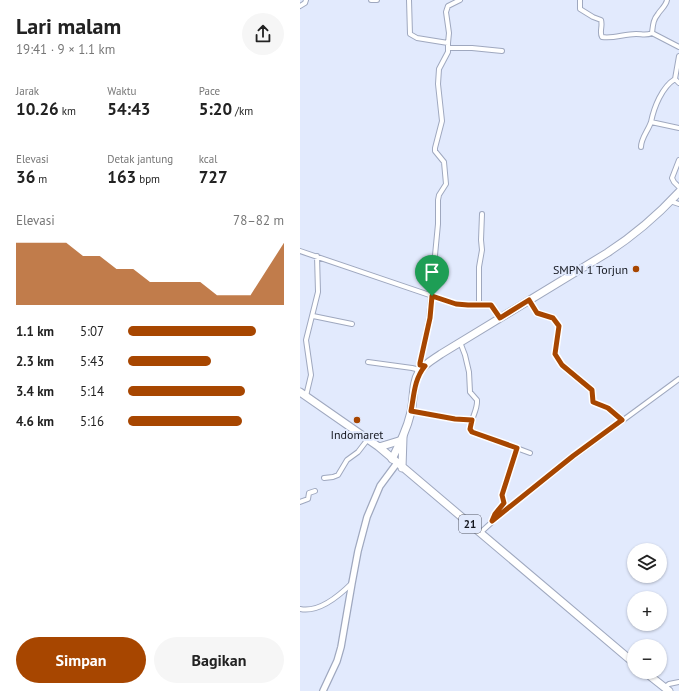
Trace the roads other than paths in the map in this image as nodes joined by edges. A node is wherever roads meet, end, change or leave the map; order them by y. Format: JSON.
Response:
{"nodes":[{"id":1,"x":306,"y":0,"type":"edge"},
{"id":2,"x":371,"y":0,"type":"edge"},
{"id":3,"x":377,"y":0,"type":"edge"},
{"id":4,"x":409,"y":0,"type":"edge"},
{"id":5,"x":460,"y":0,"type":"edge"},
{"id":6,"x":580,"y":0,"type":"edge"},
{"id":7,"x":667,"y":0,"type":"edge"},
{"id":8,"x":300,"y":6,"type":"edge"},
{"id":9,"x":652,"y":33,"type":"junction"},
{"id":10,"x":448,"y":43,"type":"junction"},
{"id":11,"x":679,"y":47,"type":"edge"},
{"id":12,"x":448,"y":48,"type":"junction"},
{"id":13,"x":502,"y":51,"type":"dead end"},
{"id":14,"x":679,"y":56,"type":"edge"},
{"id":15,"x":675,"y":79,"type":"junction"},
{"id":16,"x":679,"y":83,"type":"edge"},
{"id":17,"x":651,"y":122,"type":"junction"},
{"id":18,"x":679,"y":128,"type":"edge"},
{"id":19,"x":641,"y":147,"type":"dead end"},
{"id":20,"x":679,"y":160,"type":"edge"},
{"id":21,"x":679,"y":186,"type":"edge"},
{"id":22,"x":679,"y":192,"type":"edge"},
{"id":23,"x":670,"y":201,"type":"junction"},
{"id":24,"x":679,"y":204,"type":"edge"},
{"id":25,"x":482,"y":214,"type":"dead end"},
{"id":26,"x":300,"y":251,"type":"edge"},
{"id":27,"x":317,"y":256,"type":"junction"},
{"id":28,"x":432,"y":296,"type":"junction"},
{"id":29,"x":529,"y":300,"type":"junction"},
{"id":30,"x":479,"y":305,"type":"junction"},
{"id":31,"x":313,"y":316,"type":"junction"},
{"id":32,"x":500,"y":318,"type":"junction"},
{"id":33,"x":352,"y":324,"type":"dead end"},
{"id":34,"x":460,"y":342,"type":"junction"},
{"id":35,"x":368,"y":362,"type":"dead end"},
{"id":36,"x":425,"y":366,"type":"junction"},
{"id":37,"x":419,"y":373,"type":"junction"},
{"id":38,"x":679,"y":379,"type":"edge"},
{"id":39,"x":303,"y":394,"type":"edge"},
{"id":40,"x":411,"y":411,"type":"junction"},
{"id":41,"x":472,"y":420,"type":"junction"},
{"id":42,"x":622,"y":420,"type":"junction"},
{"id":43,"x":403,"y":438,"type":"junction"},
{"id":44,"x":368,"y":439,"type":"junction"},
{"id":45,"x":379,"y":447,"type":"junction"},
{"id":46,"x":517,"y":448,"type":"junction"},
{"id":47,"x":530,"y":453,"type":"dead end"},
{"id":48,"x":397,"y":463,"type":"junction"},
{"id":49,"x":324,"y":478,"type":"dead end"},
{"id":50,"x":315,"y":491,"type":"dead end"},
{"id":51,"x":300,"y":502,"type":"edge"},
{"id":52,"x":492,"y":521,"type":"junction"},
{"id":53,"x":480,"y":533,"type":"junction"},
{"id":54,"x":352,"y":583,"type":"junction"},
{"id":55,"x":300,"y":608,"type":"edge"},
{"id":56,"x":627,"y":657,"type":"edge"},
{"id":57,"x":654,"y":679,"type":"edge"},
{"id":58,"x":678,"y":682,"type":"edge"},
{"id":59,"x":668,"y":690,"type":"edge"},
{"id":60,"x":323,"y":691,"type":"edge"}],
"edges":[{"from":1,"to":8,"type":"street"},
{"from":2,"to":3,"type":"street"},
{"from":4,"to":10,"type":"street"},
{"from":5,"to":10,"type":"street"},
{"from":6,"to":9,"type":"street"},
{"from":7,"to":9,"type":"street"},
{"from":9,"to":11,"type":"street"},
{"from":10,"to":12,"type":"street"},
{"from":12,"to":13,"type":"street"},
{"from":12,"to":28,"type":"street"},
{"from":14,"to":15,"type":"street"},
{"from":15,"to":16,"type":"street"},
{"from":15,"to":17,"type":"street"},
{"from":17,"to":18,"type":"street"},
{"from":17,"to":19,"type":"street"},
{"from":20,"to":21,"type":"street"},
{"from":22,"to":23,"type":"main road"},
{"from":23,"to":24,"type":"street"},
{"from":23,"to":29,"type":"main road"},
{"from":25,"to":30,"type":"street"},
{"from":26,"to":27,"type":"street"},
{"from":27,"to":28,"type":"street"},
{"from":27,"to":31,"type":"street"},
{"from":28,"to":30,"type":"street"},
{"from":28,"to":36,"type":"street"},
{"from":29,"to":32,"type":"main road"},
{"from":29,"to":42,"type":"street"},
{"from":30,"to":32,"type":"street"},
{"from":31,"to":33,"type":"street"},
{"from":31,"to":39,"type":"street"},
{"from":32,"to":34,"type":"main road"},
{"from":34,"to":36,"type":"main road"},
{"from":34,"to":41,"type":"street"},
{"from":35,"to":37,"type":"street"},
{"from":36,"to":37,"type":"main road"},
{"from":37,"to":40,"type":"main road"},
{"from":38,"to":42,"type":"street"},
{"from":39,"to":44,"type":"main road","number":"21"},
{"from":40,"to":41,"type":"street"},
{"from":40,"to":43,"type":"main road"},
{"from":41,"to":46,"type":"street"},
{"from":42,"to":52,"type":"street"},
{"from":43,"to":45,"type":"main road"},
{"from":43,"to":48,"type":"main road"},
{"from":43,"to":48,"type":"main road"},
{"from":44,"to":45,"type":"main road","number":"21"},
{"from":44,"to":49,"type":"street"},
{"from":45,"to":48,"type":"main road","number":"21"},
{"from":46,"to":47,"type":"street"},
{"from":46,"to":52,"type":"street"},
{"from":48,"to":53,"type":"main road","number":"21"},
{"from":48,"to":54,"type":"street"},
{"from":50,"to":51,"type":"street"},
{"from":52,"to":53,"type":"street"},
{"from":53,"to":56,"type":"main road","number":"21"},
{"from":54,"to":55,"type":"street"},
{"from":54,"to":60,"type":"street"},
{"from":57,"to":59,"type":"main road"},
{"from":58,"to":59,"type":"street"}]}
